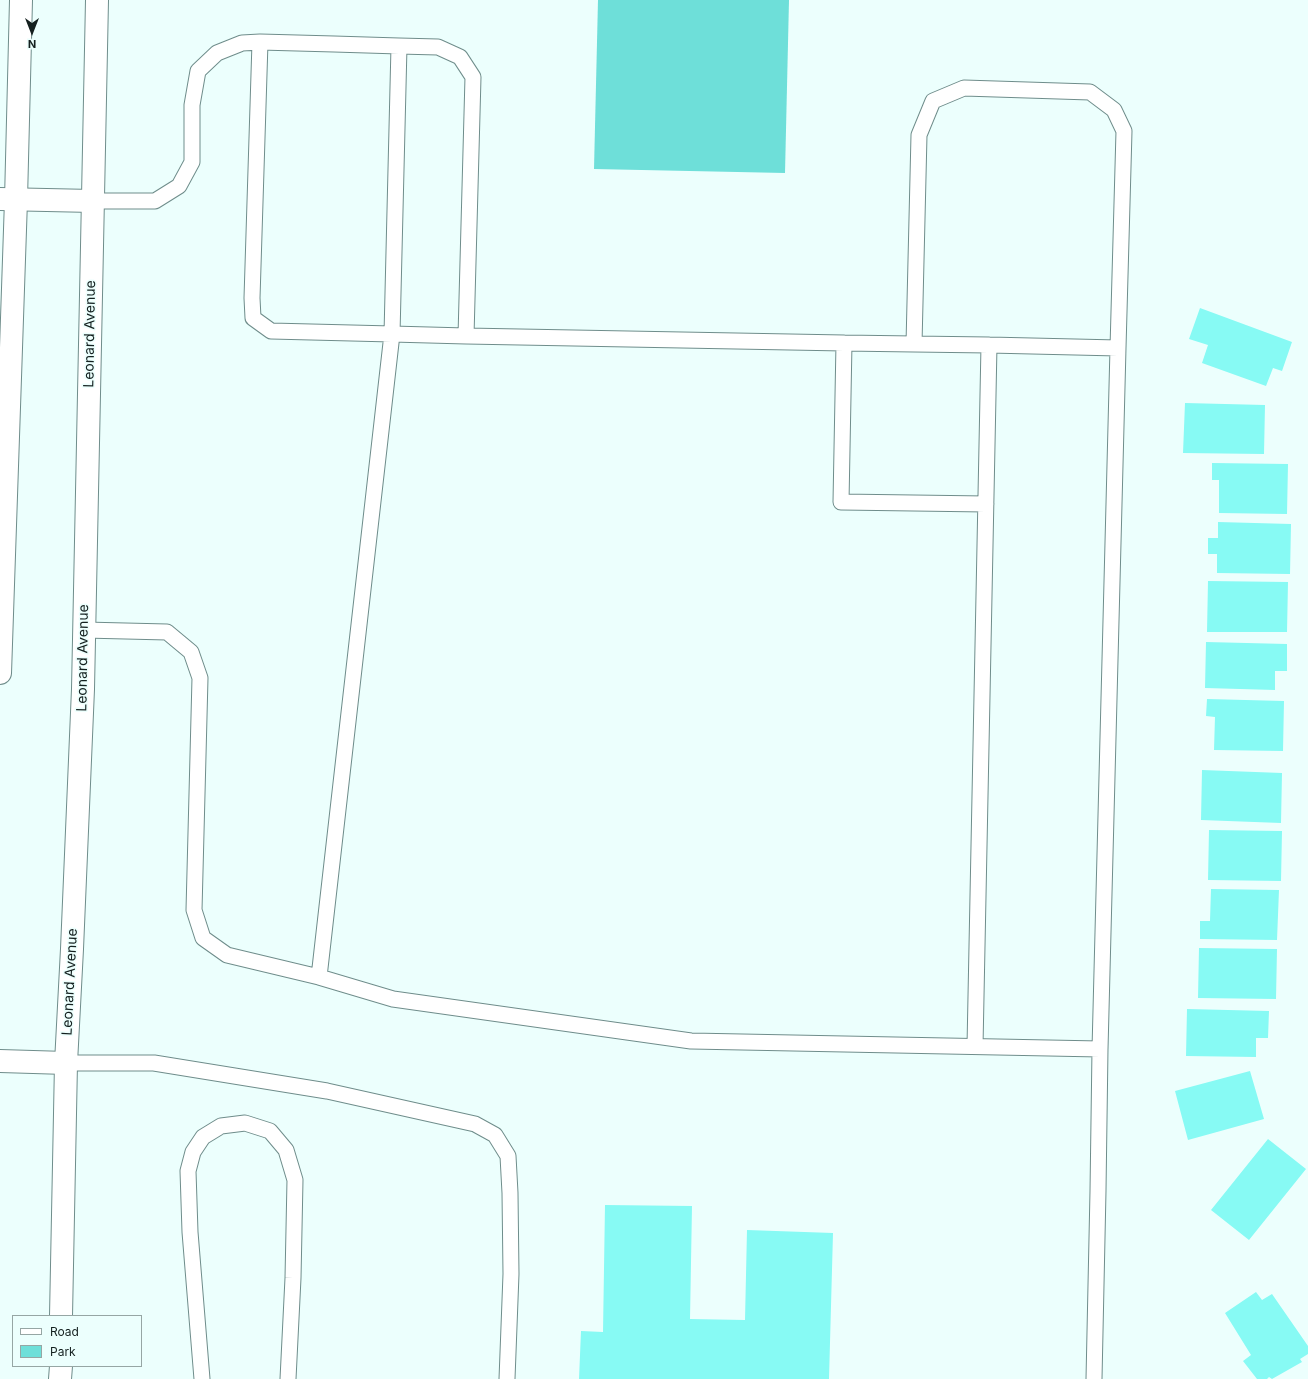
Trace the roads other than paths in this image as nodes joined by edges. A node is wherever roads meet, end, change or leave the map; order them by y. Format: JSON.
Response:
{"nodes":[{"id":1,"x":21,"y":0,"type":"edge"},
{"id":2,"x":97,"y":0,"type":"edge"},
{"id":3,"x":260,"y":42,"type":"junction"},
{"id":4,"x":399,"y":46,"type":"junction"},
{"id":5,"x":8,"y":199,"type":"edge"},
{"id":6,"x":93,"y":201,"type":"junction"},
{"id":7,"x":392,"y":334,"type":"junction"},
{"id":8,"x":466,"y":336,"type":"junction"},
{"id":9,"x":844,"y":343,"type":"junction"},
{"id":10,"x":914,"y":344,"type":"junction"},
{"id":11,"x":989,"y":345,"type":"junction"},
{"id":12,"x":1118,"y":348,"type":"junction"},
{"id":13,"x":986,"y":504,"type":"junction"},
{"id":14,"x":84,"y":630,"type":"junction"},
{"id":15,"x":0,"y":673,"type":"edge"},
{"id":16,"x":319,"y":976,"type":"junction"},
{"id":17,"x":975,"y":1046,"type":"junction"},
{"id":18,"x":1100,"y":1049,"type":"junction"},
{"id":19,"x":0,"y":1062,"type":"edge"},
{"id":20,"x":66,"y":1063,"type":"junction"},
{"id":21,"x":61,"y":1315,"type":"edge"},
{"id":22,"x":61,"y":1367,"type":"edge"},
{"id":23,"x":60,"y":1379,"type":"edge"},
{"id":24,"x":202,"y":1379,"type":"edge"},
{"id":25,"x":288,"y":1379,"type":"edge"},
{"id":26,"x":507,"y":1379,"type":"edge"},
{"id":27,"x":1094,"y":1379,"type":"edge"}],
"edges":[{"from":1,"to":5,"type":"street"},
{"from":2,"to":6,"type":"street","name":"Leonard Avenue"},
{"from":3,"to":4,"type":"lane"},
{"from":3,"to":6,"type":"lane"},
{"from":3,"to":7,"type":"lane"},
{"from":4,"to":7,"type":"lane"},
{"from":4,"to":8,"type":"lane"},
{"from":5,"to":6,"type":"street"},
{"from":5,"to":15,"type":"street"},
{"from":6,"to":14,"type":"street","name":"Leonard Avenue"},
{"from":7,"to":8,"type":"lane"},
{"from":7,"to":16,"type":"lane"},
{"from":8,"to":9,"type":"lane"},
{"from":9,"to":10,"type":"lane"},
{"from":9,"to":13,"type":"lane"},
{"from":10,"to":11,"type":"lane"},
{"from":10,"to":12,"type":"lane"},
{"from":11,"to":12,"type":"lane"},
{"from":11,"to":13,"type":"lane"},
{"from":12,"to":18,"type":"lane"},
{"from":13,"to":17,"type":"lane"},
{"from":14,"to":16,"type":"lane"},
{"from":14,"to":20,"type":"street","name":"Leonard Avenue"},
{"from":16,"to":17,"type":"lane"},
{"from":17,"to":18,"type":"lane"},
{"from":18,"to":27,"type":"lane"},
{"from":19,"to":20,"type":"street"},
{"from":20,"to":21,"type":"street","name":"Leonard Avenue"},
{"from":20,"to":26,"type":"lane"},
{"from":22,"to":23,"type":"street"},
{"from":24,"to":25,"type":"lane"}]}
